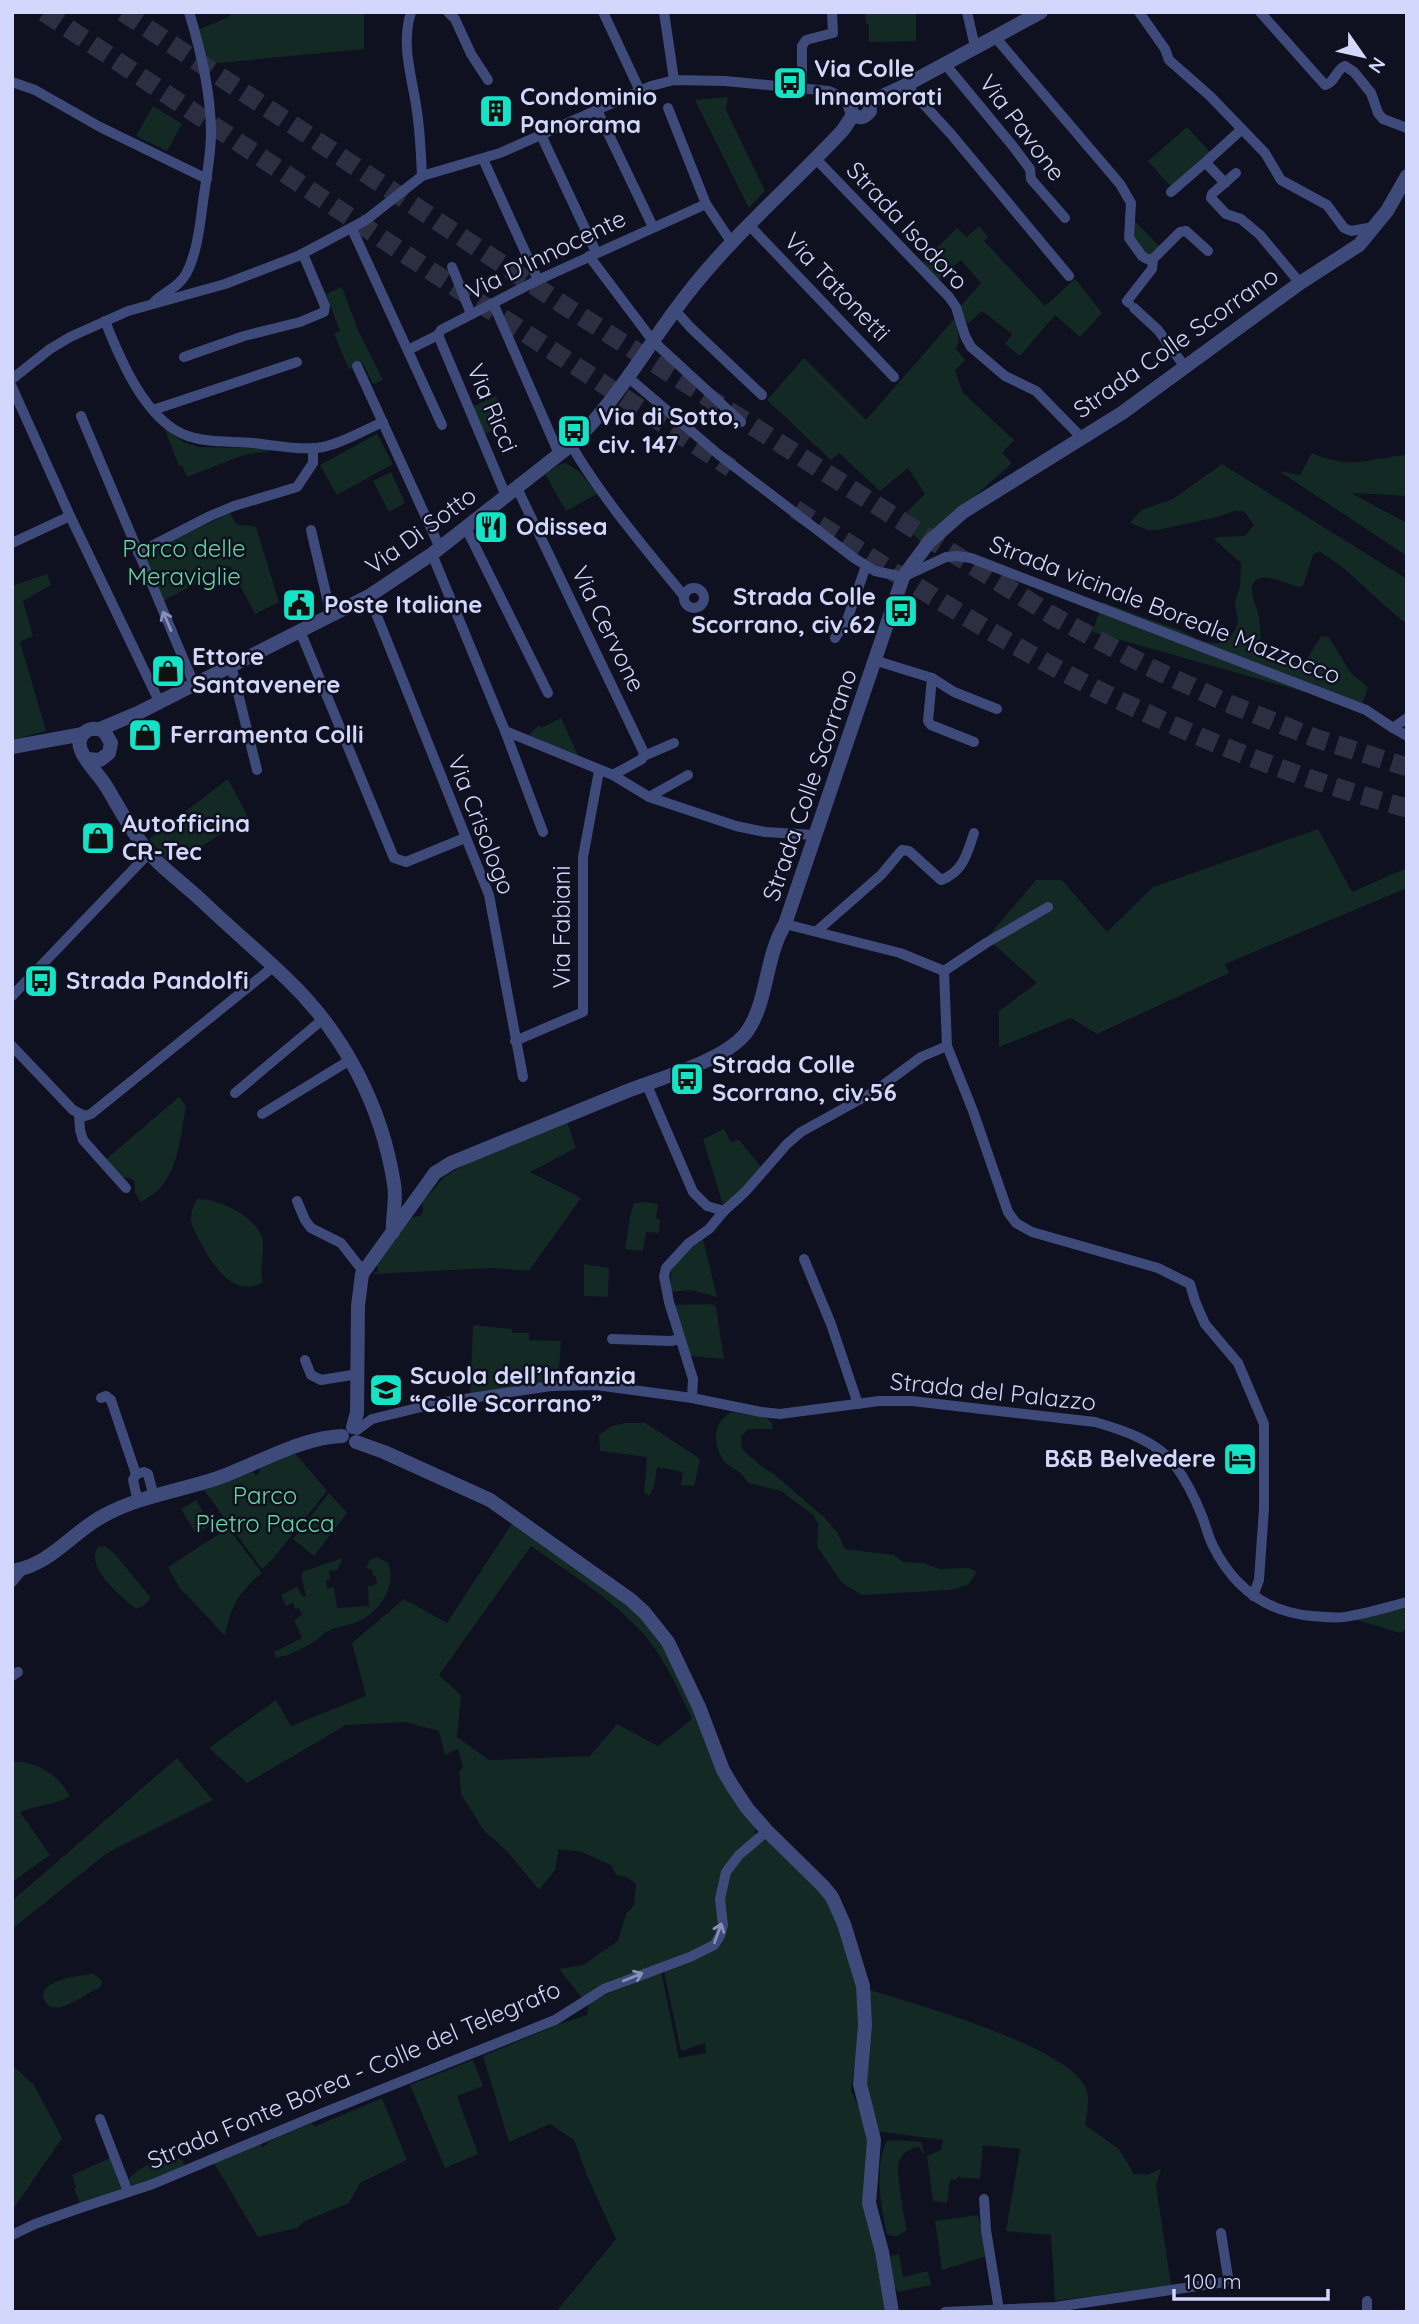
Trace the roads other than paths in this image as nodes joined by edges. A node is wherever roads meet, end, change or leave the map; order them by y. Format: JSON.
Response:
{"nodes":[{"id":1,"x":189,"y":12,"type":"edge"},
{"id":2,"x":400,"y":12,"type":"edge"},
{"id":3,"x":448,"y":12,"type":"edge"},
{"id":4,"x":603,"y":12,"type":"edge"},
{"id":5,"x":663,"y":12,"type":"edge"},
{"id":6,"x":832,"y":12,"type":"edge"},
{"id":7,"x":967,"y":12,"type":"edge"},
{"id":8,"x":1041,"y":12,"type":"edge"},
{"id":9,"x":1139,"y":12,"type":"edge"},
{"id":10,"x":1260,"y":12,"type":"edge"},
{"id":11,"x":409,"y":18,"type":"edge"},
{"id":12,"x":995,"y":37,"type":"junction"},
{"id":13,"x":975,"y":47,"type":"junction"},
{"id":14,"x":945,"y":64,"type":"junction"},
{"id":15,"x":488,"y":80,"type":"dead end"},
{"id":16,"x":674,"y":80,"type":"junction"},
{"id":17,"x":12,"y":82,"type":"edge"},
{"id":18,"x":906,"y":85,"type":"junction"},
{"id":19,"x":802,"y":89,"type":"junction"},
{"id":20,"x":640,"y":91,"type":"junction"},
{"id":21,"x":668,"y":108,"type":"dead end"},
{"id":22,"x":852,"y":108,"type":"junction"},
{"id":23,"x":597,"y":110,"type":"junction"},
{"id":24,"x":1407,"y":128,"type":"edge"},
{"id":25,"x":1242,"y":129,"type":"junction"},
{"id":26,"x":541,"y":135,"type":"junction"},
{"id":27,"x":483,"y":159,"type":"junction"},
{"id":28,"x":816,"y":159,"type":"junction"},
{"id":29,"x":1208,"y":160,"type":"junction"},
{"id":30,"x":1236,"y":173,"type":"dead end"},
{"id":31,"x":422,"y":176,"type":"junction"},
{"id":32,"x":1407,"y":176,"type":"edge"},
{"id":33,"x":207,"y":179,"type":"junction"},
{"id":34,"x":1225,"y":183,"type":"junction"},
{"id":35,"x":1171,"y":192,"type":"dead end"},
{"id":36,"x":706,"y":204,"type":"junction"},
{"id":37,"x":1065,"y":218,"type":"dead end"},
{"id":38,"x":749,"y":226,"type":"junction"},
{"id":39,"x":653,"y":227,"type":"junction"},
{"id":40,"x":1374,"y":227,"type":"junction"},
{"id":41,"x":352,"y":229,"type":"junction"},
{"id":42,"x":732,"y":243,"type":"junction"},
{"id":43,"x":1208,"y":251,"type":"dead end"},
{"id":44,"x":303,"y":254,"type":"junction"},
{"id":45,"x":593,"y":254,"type":"junction"},
{"id":46,"x":1153,"y":259,"type":"junction"},
{"id":47,"x":452,"y":267,"type":"dead end"},
{"id":48,"x":1069,"y":276,"type":"dead end"},
{"id":49,"x":538,"y":280,"type":"junction"},
{"id":50,"x":1300,"y":283,"type":"junction"},
{"id":51,"x":493,"y":303,"type":"junction"},
{"id":52,"x":152,"y":304,"type":"junction"},
{"id":53,"x":675,"y":310,"type":"junction"},
{"id":54,"x":471,"y":314,"type":"junction"},
{"id":55,"x":105,"y":321,"type":"junction"},
{"id":56,"x":438,"y":335,"type":"junction"},
{"id":57,"x":653,"y":341,"type":"junction"},
{"id":58,"x":408,"y":350,"type":"junction"},
{"id":59,"x":184,"y":357,"type":"dead end"},
{"id":60,"x":297,"y":362,"type":"dead end"},
{"id":61,"x":357,"y":366,"type":"dead end"},
{"id":62,"x":1185,"y":367,"type":"junction"},
{"id":63,"x":894,"y":377,"type":"dead end"},
{"id":64,"x":629,"y":378,"type":"junction"},
{"id":65,"x":12,"y":379,"type":"edge"},
{"id":66,"x":12,"y":387,"type":"edge"},
{"id":67,"x":762,"y":395,"type":"dead end"},
{"id":68,"x":153,"y":410,"type":"junction"},
{"id":69,"x":81,"y":416,"type":"dead end"},
{"id":70,"x":383,"y":422,"type":"junction"},
{"id":71,"x":741,"y":422,"type":"dead end"},
{"id":72,"x":442,"y":425,"type":"dead end"},
{"id":73,"x":1082,"y":438,"type":"junction"},
{"id":74,"x":313,"y":448,"type":"junction"},
{"id":75,"x":565,"y":450,"type":"junction"},
{"id":76,"x":512,"y":492,"type":"junction"},
{"id":77,"x":69,"y":516,"type":"junction"},
{"id":78,"x":466,"y":528,"type":"junction"},
{"id":79,"x":311,"y":530,"type":"dead end"},
{"id":80,"x":12,"y":543,"type":"edge"},
{"id":81,"x":436,"y":551,"type":"junction"},
{"id":82,"x":138,"y":553,"type":"junction"},
{"id":83,"x":866,"y":566,"type":"junction"},
{"id":84,"x":904,"y":577,"type":"junction"},
{"id":85,"x":369,"y":596,"type":"junction"},
{"id":86,"x":684,"y":596,"type":"dead end"},
{"id":87,"x":331,"y":615,"type":"junction"},
{"id":88,"x":300,"y":631,"type":"junction"},
{"id":89,"x":835,"y":638,"type":"dead end"},
{"id":90,"x":877,"y":660,"type":"junction"},
{"id":91,"x":231,"y":666,"type":"junction"},
{"id":92,"x":932,"y":678,"type":"junction"},
{"id":93,"x":194,"y":684,"type":"junction"},
{"id":94,"x":548,"y":693,"type":"dead end"},
{"id":95,"x":159,"y":701,"type":"junction"},
{"id":96,"x":997,"y":709,"type":"dead end"},
{"id":97,"x":138,"y":713,"type":"junction"},
{"id":98,"x":1407,"y":719,"type":"edge"},
{"id":99,"x":1393,"y":728,"type":"junction"},
{"id":100,"x":100,"y":729,"type":"junction"},
{"id":101,"x":505,"y":731,"type":"junction"},
{"id":102,"x":83,"y":734,"type":"junction"},
{"id":103,"x":1407,"y":736,"type":"edge"},
{"id":104,"x":46,"y":740,"type":"junction"},
{"id":105,"x":974,"y":742,"type":"dead end"},
{"id":106,"x":674,"y":743,"type":"dead end"},
{"id":107,"x":12,"y":747,"type":"edge"},
{"id":108,"x":108,"y":750,"type":"junction"},
{"id":109,"x":84,"y":755,"type":"junction"},
{"id":110,"x":644,"y":756,"type":"junction"},
{"id":111,"x":257,"y":770,"type":"dead end"},
{"id":112,"x":599,"y":771,"type":"junction"},
{"id":113,"x":613,"y":775,"type":"junction"},
{"id":114,"x":688,"y":775,"type":"dead end"},
{"id":115,"x":104,"y":782,"type":"junction"},
{"id":116,"x":649,"y":797,"type":"junction"},
{"id":117,"x":543,"y":832,"type":"dead end"},
{"id":118,"x":974,"y":833,"type":"dead end"},
{"id":119,"x":815,"y":835,"type":"junction"},
{"id":120,"x":465,"y":838,"type":"junction"},
{"id":121,"x":149,"y":853,"type":"junction"},
{"id":122,"x":1048,"y":907,"type":"dead end"},
{"id":123,"x":785,"y":924,"type":"junction"},
{"id":124,"x":818,"y":930,"type":"junction"},
{"id":125,"x":274,"y":967,"type":"junction"},
{"id":126,"x":944,"y":971,"type":"junction"},
{"id":127,"x":12,"y":996,"type":"edge"},
{"id":128,"x":322,"y":1020,"type":"junction"},
{"id":129,"x":515,"y":1041,"type":"junction"},
{"id":130,"x":12,"y":1046,"type":"edge"},
{"id":131,"x":947,"y":1046,"type":"junction"},
{"id":132,"x":350,"y":1060,"type":"junction"},
{"id":133,"x":523,"y":1077,"type":"dead end"},
{"id":134,"x":646,"y":1083,"type":"junction"},
{"id":135,"x":235,"y":1093,"type":"dead end"},
{"id":136,"x":79,"y":1114,"type":"junction"},
{"id":137,"x":262,"y":1114,"type":"dead end"},
{"id":138,"x":126,"y":1188,"type":"dead end"},
{"id":139,"x":297,"y":1201,"type":"dead end"},
{"id":140,"x":724,"y":1211,"type":"junction"},
{"id":141,"x":393,"y":1231,"type":"junction"},
{"id":142,"x":804,"y":1259,"type":"dead end"},
{"id":143,"x":363,"y":1270,"type":"junction"},
{"id":144,"x":612,"y":1339,"type":"dead end"},
{"id":145,"x":680,"y":1339,"type":"junction"},
{"id":146,"x":305,"y":1360,"type":"dead end"},
{"id":147,"x":358,"y":1374,"type":"junction"},
{"id":148,"x":100,"y":1398,"type":"dead end"},
{"id":149,"x":692,"y":1398,"type":"junction"},
{"id":150,"x":858,"y":1404,"type":"junction"},
{"id":151,"x":356,"y":1436,"type":"junction"},
{"id":152,"x":136,"y":1474,"type":"junction"},
{"id":153,"x":154,"y":1497,"type":"junction"},
{"id":154,"x":138,"y":1502,"type":"junction"},
{"id":155,"x":18,"y":1570,"type":"edge"},
{"id":156,"x":12,"y":1581,"type":"edge"},
{"id":157,"x":1253,"y":1595,"type":"junction"},
{"id":158,"x":1407,"y":1602,"type":"edge"},
{"id":159,"x":768,"y":1831,"type":"junction"},
{"id":160,"x":100,"y":2119,"type":"dead end"},
{"id":161,"x":128,"y":2192,"type":"junction"},
{"id":162,"x":984,"y":2199,"type":"dead end"},
{"id":163,"x":1221,"y":2232,"type":"dead end"},
{"id":164,"x":12,"y":2235,"type":"edge"},
{"id":165,"x":999,"y":2310,"type":"edge"},
{"id":166,"x":892,"y":2312,"type":"edge"},
{"id":167,"x":945,"y":2312,"type":"edge"}],
"edges":[{"from":1,"to":33,"type":"street"},
{"from":2,"to":11,"type":"street"},
{"from":3,"to":15,"type":"street"},
{"from":4,"to":20,"type":"street"},
{"from":5,"to":16,"type":"street"},
{"from":6,"to":19,"type":"street"},
{"from":7,"to":13,"type":"street"},
{"from":8,"to":12,"type":"street"},
{"from":9,"to":25,"type":"street"},
{"from":10,"to":24,"type":"street"},
{"from":11,"to":31,"type":"street"},
{"from":12,"to":13,"type":"street"},
{"from":12,"to":46,"type":"street"},
{"from":13,"to":14,"type":"street"},
{"from":14,"to":18,"type":"street"},
{"from":14,"to":37,"type":"street","name":"Via Pavone"},
{"from":16,"to":19,"type":"street"},
{"from":16,"to":20,"type":"street"},
{"from":17,"to":33,"type":"street"},
{"from":18,"to":22,"type":"street","name":"Via Di Sotto"},
{"from":18,"to":48,"type":"street"},
{"from":19,"to":22,"type":"street"},
{"from":20,"to":23,"type":"street"},
{"from":21,"to":36,"type":"street"},
{"from":22,"to":28,"type":"street","name":"Via Di Sotto"},
{"from":23,"to":26,"type":"street"},
{"from":23,"to":39,"type":"street"},
{"from":25,"to":29,"type":"street"},
{"from":25,"to":40,"type":"street"},
{"from":26,"to":27,"type":"street"},
{"from":26,"to":45,"type":"street"},
{"from":27,"to":31,"type":"street"},
{"from":27,"to":49,"type":"street"},
{"from":28,"to":38,"type":"street","name":"Via Di Sotto"},
{"from":28,"to":73,"type":"street","name":"Strada Isodoro"},
{"from":29,"to":34,"type":"street"},
{"from":29,"to":35,"type":"street"},
{"from":30,"to":34,"type":"street"},
{"from":31,"to":41,"type":"street"},
{"from":32,"to":40,"type":"street","name":"Strada Colle Scorrano"},
{"from":33,"to":52,"type":"street"},
{"from":34,"to":50,"type":"street"},
{"from":36,"to":39,"type":"street","name":"Via D'Innocente"},
{"from":36,"to":42,"type":"street"},
{"from":38,"to":42,"type":"street","name":"Via Di Sotto"},
{"from":38,"to":63,"type":"street","name":"Via Tatonetti"},
{"from":39,"to":45,"type":"street","name":"Via D'Innocente"},
{"from":40,"to":50,"type":"street","name":"Strada Colle Scorrano"},
{"from":41,"to":44,"type":"street"},
{"from":41,"to":58,"type":"street"},
{"from":42,"to":53,"type":"street","name":"Via Di Sotto"},
{"from":43,"to":46,"type":"street"},
{"from":44,"to":52,"type":"street"},
{"from":44,"to":59,"type":"street"},
{"from":45,"to":49,"type":"street","name":"Via D'Innocente"},
{"from":45,"to":57,"type":"street"},
{"from":46,"to":62,"type":"street"},
{"from":47,"to":54,"type":"street"},
{"from":49,"to":51,"type":"street","name":"Via D'Innocente"},
{"from":50,"to":62,"type":"street","name":"Strada Colle Scorrano"},
{"from":51,"to":54,"type":"street","name":"Via D'Innocente"},
{"from":51,"to":75,"type":"street"},
{"from":52,"to":55,"type":"street"},
{"from":53,"to":57,"type":"street","name":"Via Di Sotto"},
{"from":53,"to":67,"type":"street"},
{"from":54,"to":56,"type":"street","name":"Via D'Innocente"},
{"from":55,"to":65,"type":"street"},
{"from":55,"to":68,"type":"street"},
{"from":56,"to":58,"type":"street","name":"Via D'Innocente"},
{"from":56,"to":76,"type":"street","name":"Via Ricci"},
{"from":57,"to":64,"type":"street","name":"Via Di Sotto"},
{"from":57,"to":71,"type":"street"},
{"from":58,"to":72,"type":"street"},
{"from":60,"to":68,"type":"street"},
{"from":61,"to":70,"type":"street"},
{"from":62,"to":73,"type":"street","name":"Strada Colle Scorrano"},
{"from":64,"to":75,"type":"street","name":"Via Di Sotto"},
{"from":64,"to":83,"type":"street"},
{"from":66,"to":77,"type":"street"},
{"from":68,"to":74,"type":"street"},
{"from":69,"to":82,"type":"street"},
{"from":70,"to":74,"type":"street"},
{"from":70,"to":81,"type":"street"},
{"from":73,"to":84,"type":"street","name":"Strada Colle Scorrano"},
{"from":74,"to":82,"type":"street"},
{"from":75,"to":76,"type":"street","name":"Via Di Sotto"},
{"from":75,"to":86,"type":"street"},
{"from":76,"to":78,"type":"street","name":"Via Di Sotto"},
{"from":76,"to":110,"type":"street","name":"Via Cervone"},
{"from":77,"to":80,"type":"street"},
{"from":77,"to":95,"type":"street"},
{"from":78,"to":81,"type":"street","name":"Via Di Sotto"},
{"from":78,"to":94,"type":"street"},
{"from":79,"to":87,"type":"street"},
{"from":81,"to":85,"type":"street","name":"Via Di Sotto"},
{"from":81,"to":101,"type":"street"},
{"from":93,"to":82,"type":"street","one_way":true},
{"from":83,"to":84,"type":"street"},
{"from":83,"to":89,"type":"street"},
{"from":84,"to":90,"type":"street","name":"Strada Colle Scorrano"},
{"from":84,"to":99,"type":"street","name":"Strada vicinale Boreale Mazzocco"},
{"from":85,"to":87,"type":"street","name":"Via Di Sotto"},
{"from":85,"to":120,"type":"street","name":"Via Crisologo"},
{"from":87,"to":88,"type":"street","name":"Via Di Sotto"},
{"from":88,"to":91,"type":"street","name":"Via Di Sotto"},
{"from":88,"to":120,"type":"street"},
{"from":90,"to":92,"type":"street"},
{"from":90,"to":119,"type":"street","name":"Strada Colle Scorrano"},
{"from":91,"to":93,"type":"street","name":"Via Di Sotto"},
{"from":91,"to":111,"type":"street"},
{"from":92,"to":96,"type":"street"},
{"from":92,"to":105,"type":"street"},
{"from":93,"to":95,"type":"street","name":"Via Di Sotto"},
{"from":95,"to":97,"type":"street","name":"Via Di Sotto"},
{"from":97,"to":100,"type":"street","name":"Via Di Sotto"},
{"from":97,"to":108,"type":"street","name":"Via Di Sotto"},
{"from":98,"to":99,"type":"street"},
{"from":99,"to":103,"type":"street","name":"Strada vicinale Boreale Mazzocco"},
{"from":100,"to":102,"type":"street"},
{"from":100,"to":108,"type":"street"},
{"from":101,"to":112,"type":"street"},
{"from":101,"to":117,"type":"street"},
{"from":102,"to":104,"type":"street"},
{"from":102,"to":109,"type":"street"},
{"from":104,"to":107,"type":"street"},
{"from":104,"to":109,"type":"street"},
{"from":106,"to":110,"type":"street"},
{"from":108,"to":109,"type":"street"},
{"from":108,"to":115,"type":"street"},
{"from":109,"to":115,"type":"street"},
{"from":110,"to":113,"type":"street"},
{"from":112,"to":113,"type":"street"},
{"from":112,"to":129,"type":"street","name":"Via Fabiani"},
{"from":113,"to":116,"type":"street"},
{"from":114,"to":116,"type":"street"},
{"from":115,"to":121,"type":"street"},
{"from":116,"to":119,"type":"street"},
{"from":118,"to":124,"type":"street"},
{"from":119,"to":123,"type":"street","name":"Strada Colle Scorrano"},
{"from":120,"to":129,"type":"street","name":"Via Crisologo"},
{"from":121,"to":125,"type":"street"},
{"from":121,"to":127,"type":"street"},
{"from":122,"to":126,"type":"street"},
{"from":123,"to":124,"type":"street"},
{"from":123,"to":134,"type":"street","name":"Strada Colle Scorrano"},
{"from":124,"to":126,"type":"street"},
{"from":125,"to":128,"type":"street"},
{"from":125,"to":136,"type":"street"},
{"from":126,"to":131,"type":"street"},
{"from":128,"to":132,"type":"street"},
{"from":128,"to":135,"type":"street"},
{"from":129,"to":133,"type":"street","name":"Via Crisologo"},
{"from":130,"to":136,"type":"street"},
{"from":131,"to":140,"type":"street"},
{"from":131,"to":157,"type":"street"},
{"from":132,"to":137,"type":"street"},
{"from":132,"to":141,"type":"street"},
{"from":134,"to":140,"type":"street"},
{"from":134,"to":141,"type":"street","name":"Strada Colle Scorrano"},
{"from":136,"to":138,"type":"street"},
{"from":139,"to":143,"type":"street"},
{"from":140,"to":145,"type":"street"},
{"from":141,"to":143,"type":"street","name":"Strada Colle Scorrano"},
{"from":142,"to":150,"type":"street","name":"Strada del Palazzo"},
{"from":143,"to":147,"type":"street","name":"Strada Colle Scorrano"},
{"from":144,"to":145,"type":"street"},
{"from":145,"to":149,"type":"street"},
{"from":146,"to":147,"type":"street"},
{"from":147,"to":151,"type":"street","name":"Strada Colle Scorrano"},
{"from":148,"to":152,"type":"street"},
{"from":149,"to":150,"type":"street","name":"Strada del Palazzo"},
{"from":149,"to":151,"type":"street","name":"Strada del Palazzo"},
{"from":150,"to":157,"type":"street","name":"Strada del Palazzo"},
{"from":151,"to":153,"type":"street"},
{"from":151,"to":159,"type":"street"},
{"from":152,"to":153,"type":"street"},
{"from":152,"to":154,"type":"street"},
{"from":153,"to":154,"type":"street"},
{"from":154,"to":155,"type":"street"},
{"from":155,"to":156,"type":"street"},
{"from":157,"to":158,"type":"street","name":"Strada del Palazzo"},
{"from":161,"to":159,"type":"street","name":"Strada Fonte Borea - Colle del Telegrafo","one_way":true},
{"from":159,"to":166,"type":"street"},
{"from":160,"to":161,"type":"street","name":"Strada Fonte Borea - Colle del Telegrafo"},
{"from":161,"to":164,"type":"street","name":"Strada Fonte Borea - Colle del Telegrafo"},
{"from":162,"to":165,"type":"street"},
{"from":163,"to":165,"type":"street"},
{"from":165,"to":167,"type":"street"}]}
